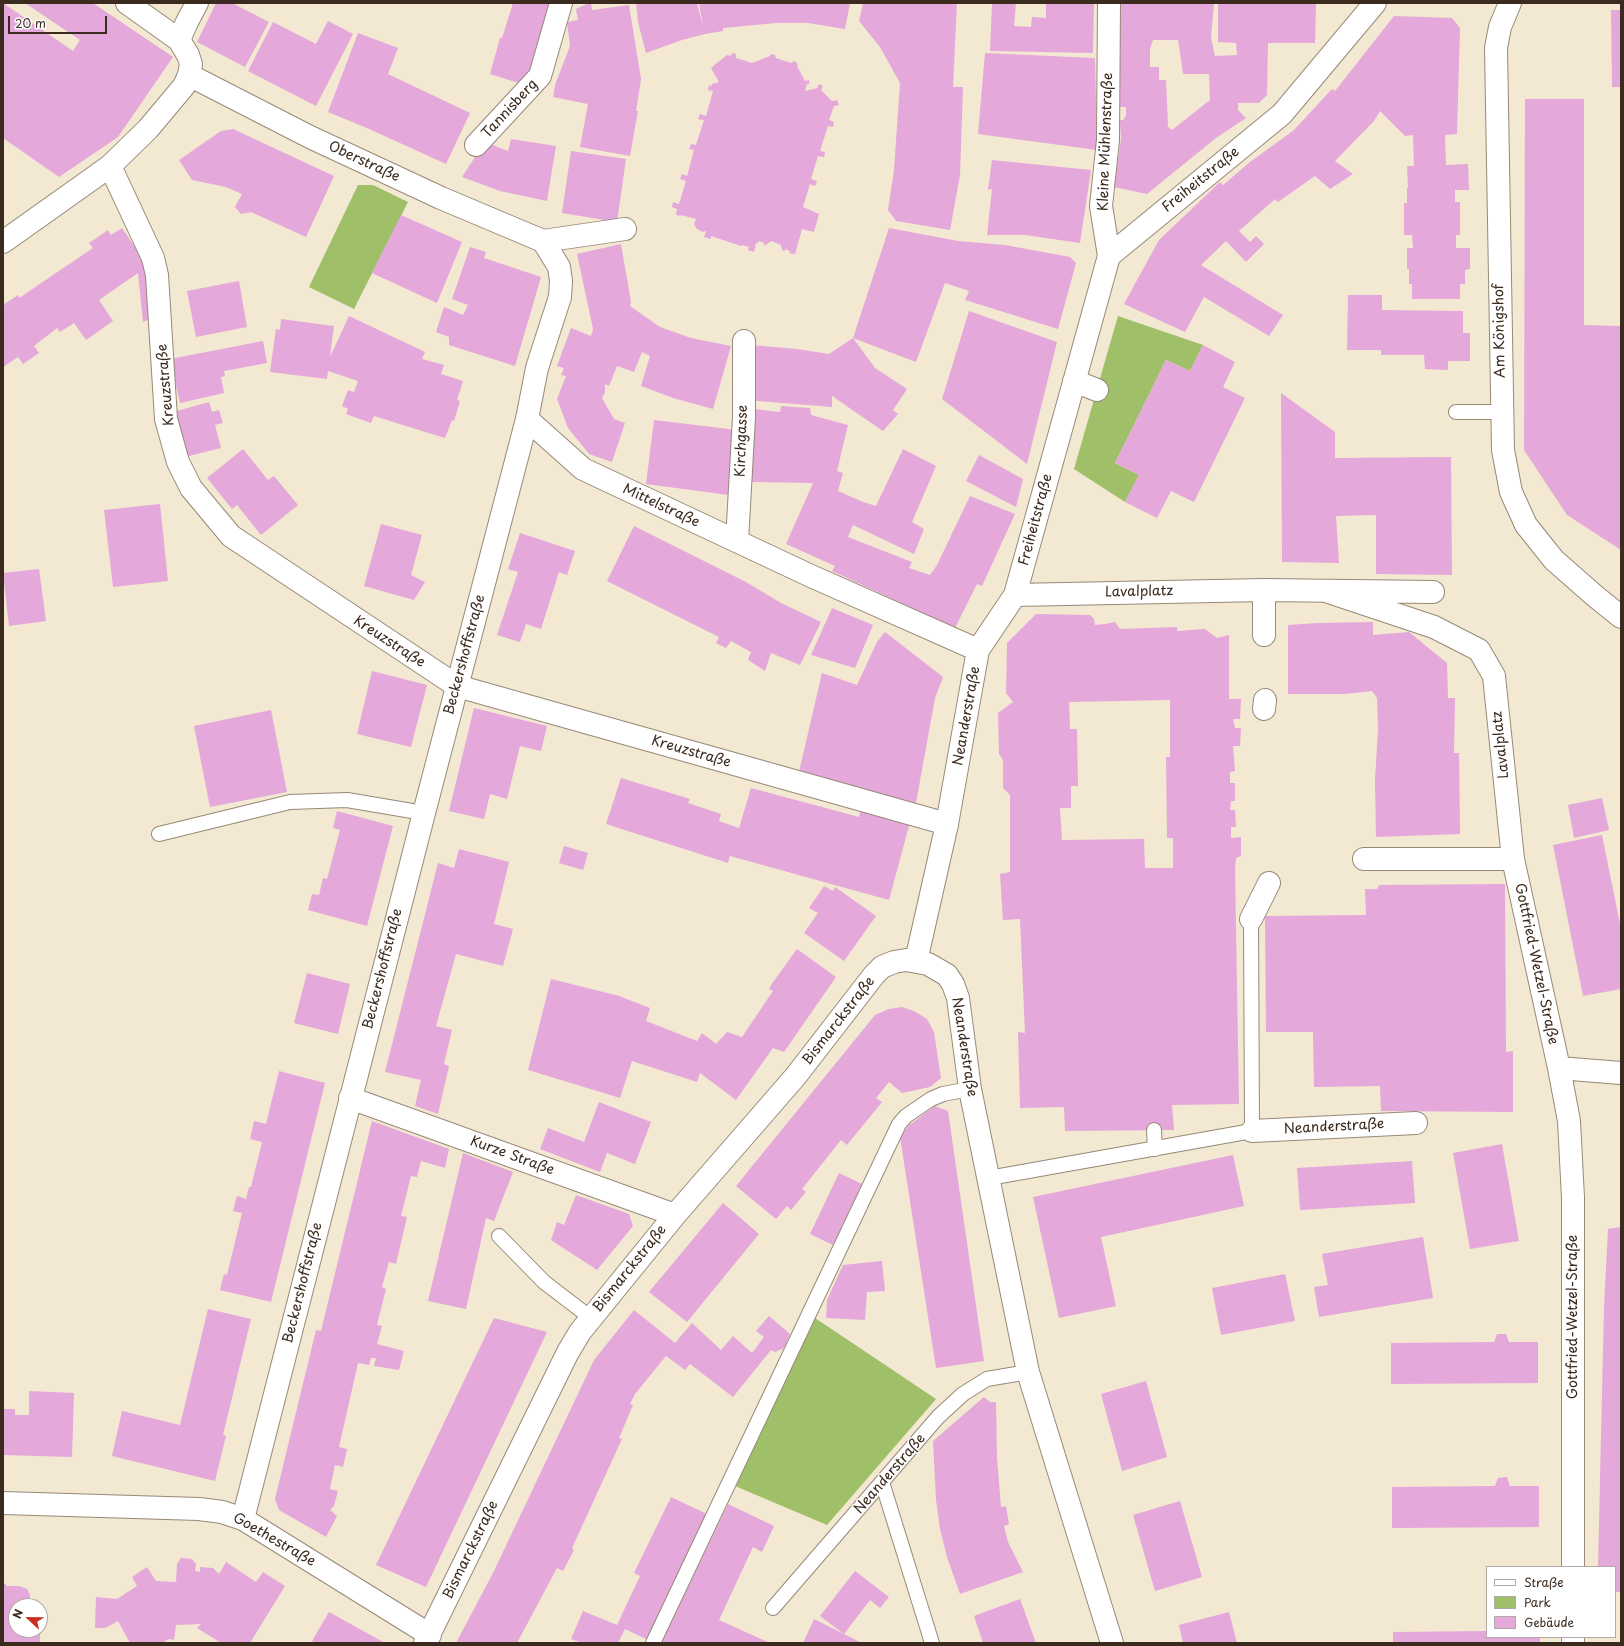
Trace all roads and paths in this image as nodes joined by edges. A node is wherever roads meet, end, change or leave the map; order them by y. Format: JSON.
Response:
{"nodes":[{"id":1,"x":127,"y":3,"type":"edge"},
{"id":2,"x":197,"y":3,"type":"edge"},
{"id":3,"x":561,"y":3,"type":"edge"},
{"id":4,"x":1109,"y":3,"type":"edge"},
{"id":5,"x":1375,"y":3,"type":"edge"},
{"id":6,"x":1510,"y":3,"type":"edge"},
{"id":7,"x":179,"y":40,"type":"junction"},
{"id":8,"x":189,"y":75,"type":"junction"},
{"id":9,"x":476,"y":145,"type":"dead end"},
{"id":10,"x":110,"y":166,"type":"junction"},
{"id":11,"x":625,"y":230,"type":"dead end"},
{"id":12,"x":543,"y":241,"type":"junction"},
{"id":13,"x":3,"y":242,"type":"edge"},
{"id":14,"x":1108,"y":256,"type":"junction"},
{"id":15,"x":744,"y":341,"type":"dead end"},
{"id":16,"x":1074,"y":381,"type":"junction"},
{"id":17,"x":1096,"y":390,"type":"dead end"},
{"id":18,"x":1456,"y":412,"type":"dead end"},
{"id":19,"x":1501,"y":412,"type":"junction"},
{"id":20,"x":527,"y":419,"type":"junction"},
{"id":21,"x":737,"y":541,"type":"junction"},
{"id":22,"x":1264,"y":590,"type":"junction"},
{"id":23,"x":1326,"y":591,"type":"junction"},
{"id":24,"x":1433,"y":592,"type":"dead end"},
{"id":25,"x":1015,"y":595,"type":"junction"},
{"id":26,"x":1621,"y":617,"type":"edge"},
{"id":27,"x":1264,"y":635,"type":"dead end"},
{"id":28,"x":978,"y":650,"type":"junction"},
{"id":29,"x":457,"y":686,"type":"junction"},
{"id":30,"x":424,"y":813,"type":"junction"},
{"id":31,"x":947,"y":824,"type":"junction"},
{"id":32,"x":159,"y":834,"type":"dead end"},
{"id":33,"x":1364,"y":859,"type":"dead end"},
{"id":34,"x":1513,"y":859,"type":"junction"},
{"id":35,"x":1269,"y":883,"type":"dead end"},
{"id":36,"x":1251,"y":919,"type":"joint"},
{"id":37,"x":916,"y":961,"type":"junction"},
{"id":38,"x":1559,"y":1068,"type":"junction"},
{"id":39,"x":1621,"y":1073,"type":"edge"},
{"id":40,"x":970,"y":1089,"type":"junction"},
{"id":41,"x":350,"y":1098,"type":"junction"},
{"id":42,"x":1416,"y":1123,"type":"dead end"},
{"id":43,"x":1154,"y":1130,"type":"dead end"},
{"id":44,"x":1252,"y":1131,"type":"junction"},
{"id":45,"x":1155,"y":1148,"type":"junction"},
{"id":46,"x":989,"y":1178,"type":"junction"},
{"id":47,"x":675,"y":1215,"type":"junction"},
{"id":48,"x":499,"y":1236,"type":"dead end"},
{"id":49,"x":591,"y":1318,"type":"junction"},
{"id":50,"x":1028,"y":1372,"type":"junction"},
{"id":51,"x":882,"y":1482,"type":"junction"},
{"id":52,"x":3,"y":1503,"type":"edge"},
{"id":53,"x":243,"y":1519,"type":"junction"},
{"id":54,"x":1573,"y":1566,"type":"edge"},
{"id":55,"x":773,"y":1608,"type":"dead end"},
{"id":56,"x":427,"y":1639,"type":"edge"},
{"id":57,"x":653,"y":1643,"type":"edge"},
{"id":58,"x":932,"y":1643,"type":"edge"},
{"id":59,"x":1112,"y":1643,"type":"edge"}],
"edges":[{"from":1,"to":7,"type":"street"},
{"from":2,"to":7,"type":"street"},
{"from":3,"to":9,"type":"street","name":"Tannisberg"},
{"from":4,"to":14,"type":"street","name":"Kleine Mühlenstraße"},
{"from":5,"to":14,"type":"street","name":"Freiheitstraße"},
{"from":6,"to":19,"type":"street","name":"Am Königshof"},
{"from":7,"to":8,"type":"street"},
{"from":8,"to":10,"type":"street"},
{"from":8,"to":12,"type":"street","name":"Oberstraße"},
{"from":10,"to":13,"type":"street"},
{"from":10,"to":29,"type":"street","name":"Kreuzstraße"},
{"from":11,"to":12,"type":"street"},
{"from":12,"to":20,"type":"street"},
{"from":14,"to":16,"type":"street","name":"Freiheitstraße"},
{"from":15,"to":21,"type":"street","name":"Kirchgasse"},
{"from":16,"to":17,"type":"street"},
{"from":16,"to":25,"type":"street","name":"Freiheitstraße"},
{"from":18,"to":19,"type":"lane"},
{"from":19,"to":26,"type":"street","name":"Am Königshof"},
{"from":20,"to":21,"type":"street","name":"Mittelstraße"},
{"from":20,"to":29,"type":"street","name":"Beckershoffstraße"},
{"from":21,"to":28,"type":"street","name":"Mittelstraße"},
{"from":22,"to":23,"type":"street","name":"Lavalplatz"},
{"from":22,"to":25,"type":"street","name":"Lavalplatz"},
{"from":22,"to":27,"type":"street"},
{"from":23,"to":24,"type":"street","name":"Lavalplatz"},
{"from":23,"to":34,"type":"street","name":"Lavalplatz"},
{"from":25,"to":28,"type":"street","name":"Freiheitstraße"},
{"from":28,"to":31,"type":"street","name":"Neanderstraße"},
{"from":29,"to":30,"type":"street","name":"Beckershoffstraße"},
{"from":29,"to":31,"type":"street","name":"Kreuzstraße"},
{"from":30,"to":32,"type":"lane"},
{"from":30,"to":41,"type":"street","name":"Beckershoffstraße"},
{"from":31,"to":37,"type":"street","name":"Neanderstraße"},
{"from":33,"to":34,"type":"street"},
{"from":34,"to":38,"type":"street","name":"Gottfried-Wetzel-Straße"},
{"from":35,"to":36,"type":"street"},
{"from":36,"to":44,"type":"lane"},
{"from":37,"to":40,"type":"street","name":"Neanderstraße"},
{"from":37,"to":47,"type":"street","name":"Bismarckstraße"},
{"from":38,"to":39,"type":"street"},
{"from":38,"to":54,"type":"street","name":"Gottfried-Wetzel-Straße"},
{"from":40,"to":46,"type":"street","name":"Neanderstraße"},
{"from":40,"to":57,"type":"lane"},
{"from":41,"to":47,"type":"street","name":"Kurze Straße"},
{"from":41,"to":53,"type":"street","name":"Beckershoffstraße"},
{"from":42,"to":44,"type":"street","name":"Neanderstraße"},
{"from":43,"to":45,"type":"lane"},
{"from":44,"to":45,"type":"lane"},
{"from":45,"to":46,"type":"lane"},
{"from":46,"to":50,"type":"street","name":"Neanderstraße"},
{"from":47,"to":49,"type":"street","name":"Bismarckstraße"},
{"from":48,"to":49,"type":"lane"},
{"from":49,"to":56,"type":"street","name":"Bismarckstraße"},
{"from":50,"to":51,"type":"lane","name":"Neanderstraße"},
{"from":50,"to":59,"type":"street","name":"Neanderstraße"},
{"from":51,"to":55,"type":"lane","name":"Neanderstraße"},
{"from":51,"to":58,"type":"lane"},
{"from":52,"to":53,"type":"street","name":"Goethestraße"},
{"from":53,"to":56,"type":"street","name":"Goethestraße"}]}
